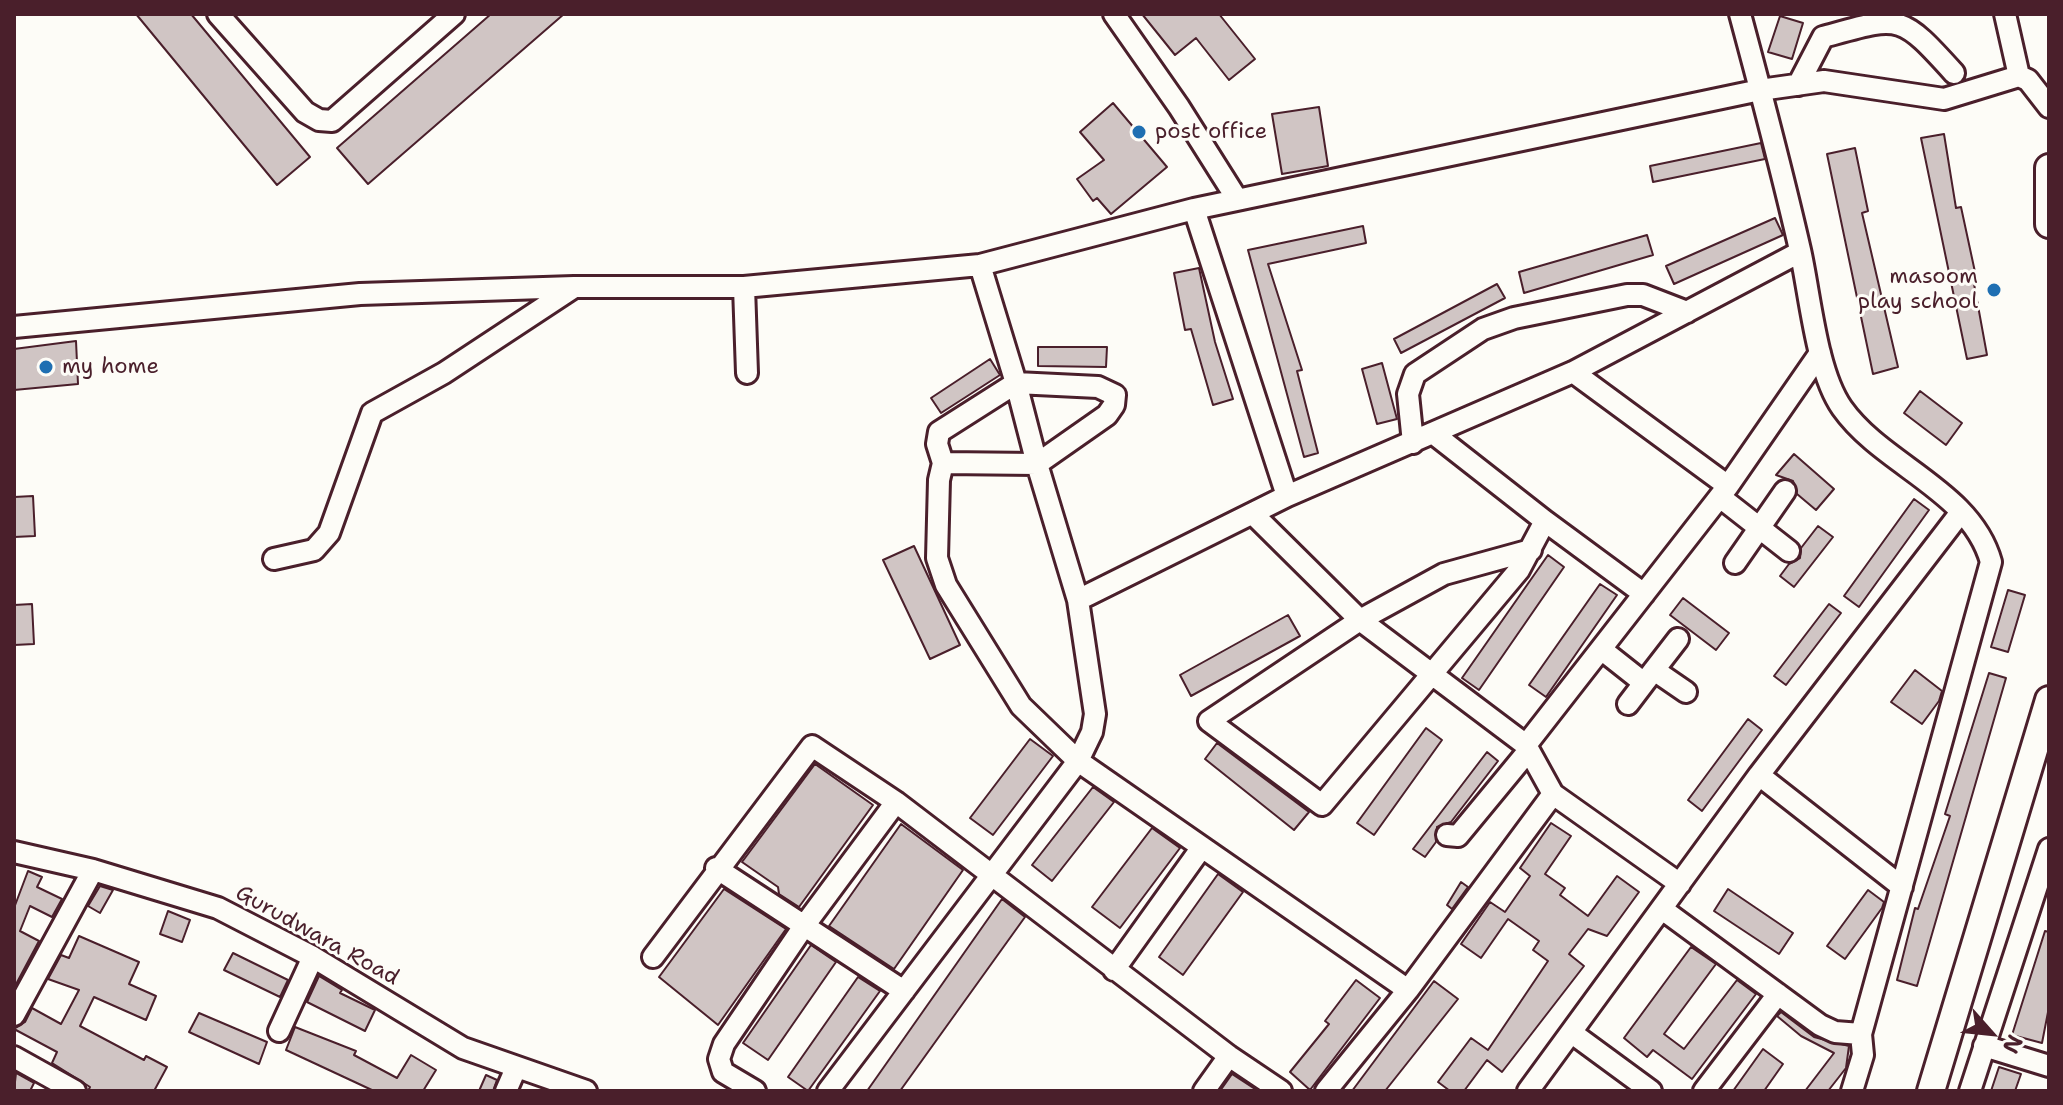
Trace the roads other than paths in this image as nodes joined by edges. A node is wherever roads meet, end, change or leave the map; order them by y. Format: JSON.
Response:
{"nodes":[{"id":1,"x":218,"y":14,"type":"edge"},
{"id":2,"x":454,"y":14,"type":"edge"},
{"id":3,"x":1114,"y":14,"type":"edge"},
{"id":4,"x":1740,"y":14,"type":"edge"},
{"id":5,"x":2005,"y":14,"type":"edge"},
{"id":6,"x":1954,"y":73,"type":"dead end"},
{"id":7,"x":2019,"y":76,"type":"junction"},
{"id":8,"x":1798,"y":85,"type":"junction"},
{"id":9,"x":1760,"y":90,"type":"junction"},
{"id":10,"x":2049,"y":107,"type":"edge"},
{"id":11,"x":2049,"y":168,"type":"edge"},
{"id":12,"x":1237,"y":199,"type":"junction"},
{"id":13,"x":1194,"y":209,"type":"junction"},
{"id":14,"x":2049,"y":224,"type":"edge"},
{"id":15,"x":1800,"y":252,"type":"junction"},
{"id":16,"x":980,"y":265,"type":"junction"},
{"id":17,"x":574,"y":287,"type":"junction"},
{"id":18,"x":744,"y":287,"type":"junction"},
{"id":19,"x":1687,"y":312,"type":"junction"},
{"id":20,"x":14,"y":327,"type":"edge"},
{"id":21,"x":1820,"y":353,"type":"junction"},
{"id":22,"x":1573,"y":372,"type":"junction"},
{"id":23,"x":747,"y":373,"type":"dead end"},
{"id":24,"x":1016,"y":383,"type":"junction"},
{"id":25,"x":1434,"y":434,"type":"junction"},
{"id":26,"x":1413,"y":443,"type":"junction"},
{"id":27,"x":943,"y":463,"type":"junction"},
{"id":28,"x":1037,"y":464,"type":"junction"},
{"id":29,"x":1785,"y":491,"type":"dead end"},
{"id":30,"x":1724,"y":492,"type":"junction"},
{"id":31,"x":1287,"y":496,"type":"junction"},
{"id":32,"x":1961,"y":512,"type":"junction"},
{"id":33,"x":1254,"y":515,"type":"junction"},
{"id":34,"x":1545,"y":521,"type":"junction"},
{"id":35,"x":1759,"y":528,"type":"junction"},
{"id":36,"x":1531,"y":550,"type":"junction"},
{"id":37,"x":1789,"y":551,"type":"dead end"},
{"id":38,"x":274,"y":559,"type":"dead end"},
{"id":39,"x":1735,"y":563,"type":"dead end"},
{"id":40,"x":1644,"y":594,"type":"junction"},
{"id":41,"x":1078,"y":600,"type":"junction"},
{"id":42,"x":1360,"y":620,"type":"junction"},
{"id":43,"x":1678,"y":639,"type":"dead end"},
{"id":44,"x":1601,"y":649,"type":"junction"},
{"id":45,"x":1434,"y":674,"type":"junction"},
{"id":46,"x":1649,"y":677,"type":"junction"},
{"id":47,"x":1686,"y":692,"type":"dead end"},
{"id":48,"x":2049,"y":700,"type":"edge"},
{"id":49,"x":1628,"y":704,"type":"dead end"},
{"id":50,"x":1527,"y":748,"type":"junction"},
{"id":51,"x":1078,"y":761,"type":"junction"},
{"id":52,"x":1759,"y":775,"type":"junction"},
{"id":53,"x":1553,"y":794,"type":"junction"},
{"id":54,"x":896,"y":802,"type":"junction"},
{"id":55,"x":1447,"y":835,"type":"dead end"},
{"id":56,"x":1202,"y":847,"type":"junction"},
{"id":57,"x":2049,"y":849,"type":"edge"},
{"id":58,"x":14,"y":852,"type":"edge"},
{"id":59,"x":716,"y":868,"type":"junction"},
{"id":60,"x":93,"y":870,"type":"junction"},
{"id":61,"x":991,"y":876,"type":"junction"},
{"id":62,"x":1680,"y":884,"type":"junction"},
{"id":63,"x":1902,"y":887,"type":"junction"},
{"id":64,"x":1662,"y":909,"type":"junction"},
{"id":65,"x":804,"y":926,"type":"junction"},
{"id":66,"x":313,"y":957,"type":"junction"},
{"id":67,"x":653,"y":957,"type":"dead end"},
{"id":68,"x":1114,"y":970,"type":"junction"},
{"id":69,"x":1408,"y":990,"type":"junction"},
{"id":70,"x":904,"y":991,"type":"junction"},
{"id":71,"x":1778,"y":994,"type":"junction"},
{"id":72,"x":14,"y":1015,"type":"edge"},
{"id":73,"x":279,"y":1031,"type":"dead end"},
{"id":74,"x":1572,"y":1033,"type":"junction"},
{"id":75,"x":1861,"y":1034,"type":"junction"},
{"id":76,"x":1984,"y":1046,"type":"junction"},
{"id":77,"x":1229,"y":1056,"type":"junction"},
{"id":78,"x":14,"y":1057,"type":"edge"},
{"id":79,"x":2049,"y":1066,"type":"edge"},
{"id":80,"x":516,"y":1068,"type":"junction"},
{"id":81,"x":75,"y":1091,"type":"edge"},
{"id":82,"x":506,"y":1091,"type":"edge"},
{"id":83,"x":586,"y":1091,"type":"edge"},
{"id":84,"x":755,"y":1091,"type":"edge"},
{"id":85,"x":828,"y":1091,"type":"edge"},
{"id":86,"x":1204,"y":1091,"type":"edge"},
{"id":87,"x":1281,"y":1091,"type":"edge"},
{"id":88,"x":1326,"y":1091,"type":"edge"},
{"id":89,"x":1528,"y":1091,"type":"edge"},
{"id":90,"x":1651,"y":1091,"type":"edge"},
{"id":91,"x":1704,"y":1091,"type":"edge"},
{"id":92,"x":1852,"y":1091,"type":"edge"},
{"id":93,"x":1931,"y":1091,"type":"edge"},
{"id":94,"x":1970,"y":1091,"type":"edge"}],
"edges":[{"from":1,"to":2,"type":"street"},
{"from":3,"to":12,"type":"street"},
{"from":4,"to":9,"type":"street"},
{"from":5,"to":7,"type":"street"},
{"from":6,"to":8,"type":"street"},
{"from":7,"to":8,"type":"street"},
{"from":7,"to":10,"type":"street"},
{"from":8,"to":9,"type":"street"},
{"from":9,"to":12,"type":"street"},
{"from":9,"to":15,"type":"street"},
{"from":11,"to":14,"type":"main road"},
{"from":12,"to":13,"type":"street"},
{"from":13,"to":16,"type":"street"},
{"from":13,"to":31,"type":"street"},
{"from":15,"to":19,"type":"street"},
{"from":15,"to":21,"type":"street"},
{"from":16,"to":18,"type":"street"},
{"from":16,"to":24,"type":"street"},
{"from":17,"to":18,"type":"street"},
{"from":17,"to":20,"type":"street"},
{"from":17,"to":38,"type":"street"},
{"from":18,"to":23,"type":"street"},
{"from":19,"to":22,"type":"street"},
{"from":19,"to":26,"type":"street"},
{"from":21,"to":30,"type":"street"},
{"from":21,"to":32,"type":"street"},
{"from":22,"to":25,"type":"street"},
{"from":22,"to":30,"type":"street"},
{"from":24,"to":27,"type":"street"},
{"from":24,"to":28,"type":"street"},
{"from":24,"to":28,"type":"street"},
{"from":25,"to":26,"type":"street"},
{"from":25,"to":34,"type":"street"},
{"from":26,"to":31,"type":"street"},
{"from":27,"to":28,"type":"street"},
{"from":27,"to":51,"type":"street"},
{"from":28,"to":41,"type":"street"},
{"from":29,"to":35,"type":"street"},
{"from":30,"to":35,"type":"street"},
{"from":30,"to":40,"type":"street"},
{"from":31,"to":33,"type":"street"},
{"from":32,"to":52,"type":"street"},
{"from":32,"to":63,"type":"street"},
{"from":33,"to":41,"type":"street"},
{"from":33,"to":42,"type":"street"},
{"from":34,"to":36,"type":"street"},
{"from":34,"to":40,"type":"street"},
{"from":35,"to":37,"type":"street"},
{"from":35,"to":39,"type":"street"},
{"from":36,"to":42,"type":"street"},
{"from":36,"to":45,"type":"street"},
{"from":40,"to":44,"type":"street"},
{"from":41,"to":51,"type":"street"},
{"from":42,"to":45,"type":"street"},
{"from":42,"to":45,"type":"street"},
{"from":43,"to":46,"type":"street"},
{"from":44,"to":46,"type":"street"},
{"from":44,"to":50,"type":"street"},
{"from":45,"to":50,"type":"street"},
{"from":46,"to":47,"type":"street"},
{"from":46,"to":49,"type":"street"},
{"from":48,"to":93,"type":"main road"},
{"from":50,"to":53,"type":"street"},
{"from":50,"to":55,"type":"street"},
{"from":51,"to":56,"type":"street"},
{"from":51,"to":61,"type":"street"},
{"from":52,"to":62,"type":"street"},
{"from":52,"to":63,"type":"street"},
{"from":53,"to":62,"type":"street"},
{"from":53,"to":69,"type":"street"},
{"from":54,"to":59,"type":"street"},
{"from":54,"to":61,"type":"street"},
{"from":54,"to":65,"type":"street"},
{"from":56,"to":68,"type":"street"},
{"from":56,"to":69,"type":"street"},
{"from":57,"to":76,"type":"street"},
{"from":58,"to":60,"type":"street","name":"Gurudwara Road"},
{"from":59,"to":65,"type":"street"},
{"from":59,"to":67,"type":"street"},
{"from":60,"to":66,"type":"street","name":"Gurudwara Road"},
{"from":60,"to":72,"type":"street"},
{"from":61,"to":68,"type":"street"},
{"from":61,"to":70,"type":"street"},
{"from":62,"to":64,"type":"street"},
{"from":63,"to":75,"type":"street"},
{"from":64,"to":71,"type":"street"},
{"from":64,"to":74,"type":"street"},
{"from":65,"to":70,"type":"street"},
{"from":65,"to":84,"type":"street"},
{"from":66,"to":73,"type":"street"},
{"from":66,"to":80,"type":"street","name":"Gurudwara Road"},
{"from":68,"to":77,"type":"street"},
{"from":69,"to":88,"type":"street"},
{"from":70,"to":85,"type":"street"},
{"from":71,"to":75,"type":"street"},
{"from":71,"to":91,"type":"street"},
{"from":74,"to":89,"type":"street"},
{"from":74,"to":90,"type":"street"},
{"from":75,"to":92,"type":"street"},
{"from":76,"to":79,"type":"street"},
{"from":76,"to":94,"type":"street"},
{"from":77,"to":86,"type":"street"},
{"from":77,"to":87,"type":"street"},
{"from":78,"to":81,"type":"street"},
{"from":80,"to":82,"type":"street"},
{"from":80,"to":83,"type":"street","name":"Gurudwara Road"}]}
